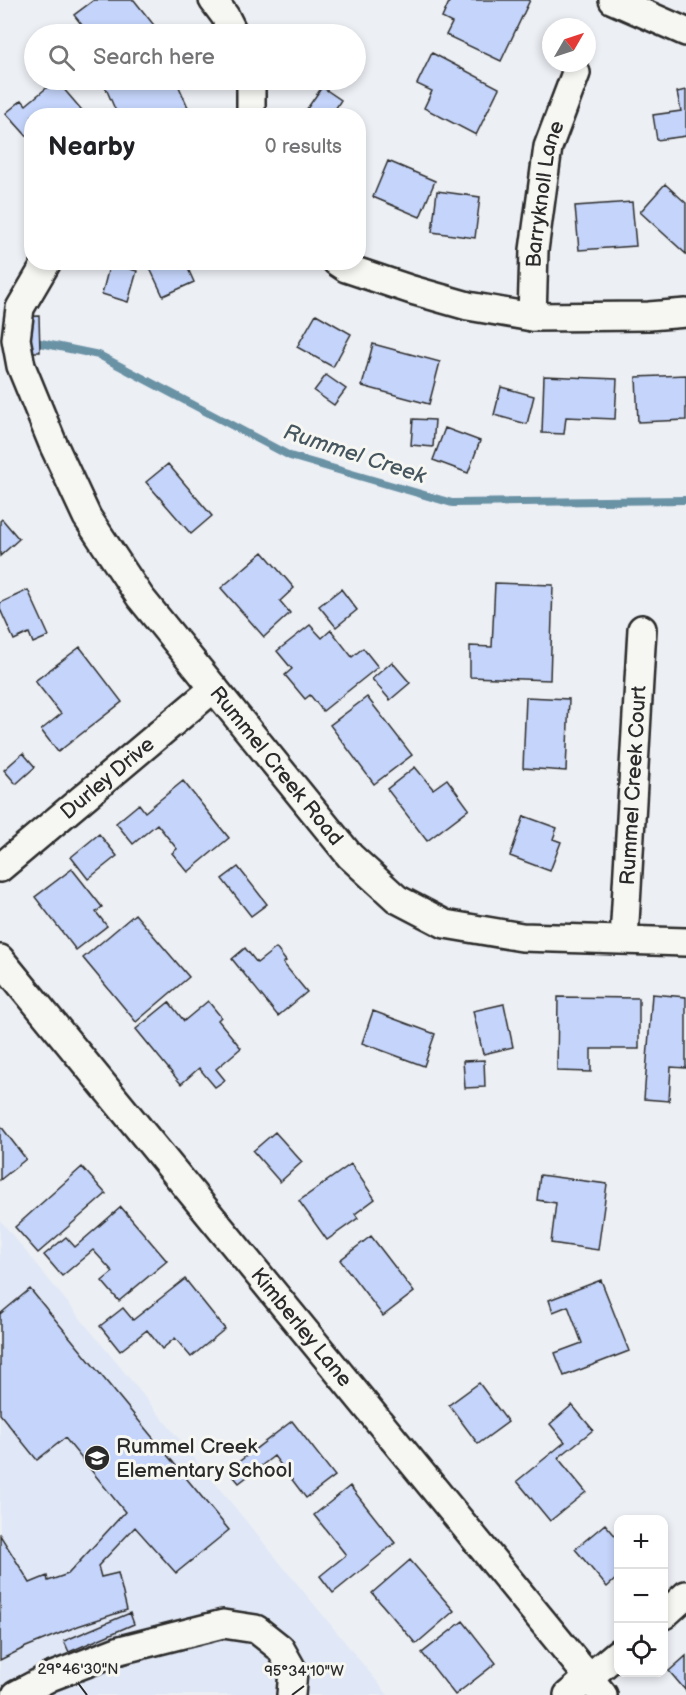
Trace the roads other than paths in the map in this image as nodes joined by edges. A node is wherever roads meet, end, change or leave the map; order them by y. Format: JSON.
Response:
{"nodes":[{"id":1,"x":213,"y":0,"type":"edge"},
{"id":2,"x":613,"y":0,"type":"edge"},
{"id":3,"x":229,"y":24,"type":"edge"},
{"id":4,"x":686,"y":32,"type":"edge"},
{"id":5,"x":576,"y":73,"type":"dead end"},
{"id":6,"x":251,"y":90,"type":"edge"},
{"id":7,"x":251,"y":108,"type":"edge"},
{"id":8,"x":42,"y":270,"type":"edge"},
{"id":9,"x":352,"y":270,"type":"edge"},
{"id":10,"x":686,"y":313,"type":"edge"},
{"id":11,"x":532,"y":317,"type":"junction"},
{"id":12,"x":642,"y":629,"type":"dead end"},
{"id":13,"x":214,"y":688,"type":"junction"},
{"id":14,"x":0,"y":868,"type":"edge"},
{"id":15,"x":624,"y":939,"type":"junction"},
{"id":16,"x":686,"y":942,"type":"edge"},
{"id":17,"x":0,"y":959,"type":"edge"},
{"id":18,"x":686,"y":1595,"type":"edge"},
{"id":19,"x":668,"y":1611,"type":"edge"},
{"id":20,"x":614,"y":1659,"type":"edge"},
{"id":21,"x":596,"y":1686,"type":"edge"},
{"id":22,"x":16,"y":1695,"type":"edge"},
{"id":23,"x":291,"y":1695,"type":"edge"},
{"id":24,"x":568,"y":1695,"type":"edge"}],
"edges":[{"from":1,"to":3,"type":"street"},
{"from":2,"to":4,"type":"street"},
{"from":5,"to":11,"type":"street","name":"Barryknoll Lane"},
{"from":6,"to":7,"type":"street"},
{"from":8,"to":13,"type":"street","name":"Rummel Creek Road"},
{"from":9,"to":11,"type":"street"},
{"from":10,"to":11,"type":"street"},
{"from":12,"to":15,"type":"street","name":"Rummel Creek Court"},
{"from":13,"to":14,"type":"street","name":"Durley Drive"},
{"from":13,"to":15,"type":"street","name":"Rummel Creek Road"},
{"from":15,"to":16,"type":"street","name":"Rummel Creek Road"},
{"from":17,"to":21,"type":"street","name":"Kimberley Lane"},
{"from":18,"to":19,"type":"street"},
{"from":20,"to":21,"type":"street"},
{"from":21,"to":24,"type":"street"},
{"from":22,"to":23,"type":"street"}]}
